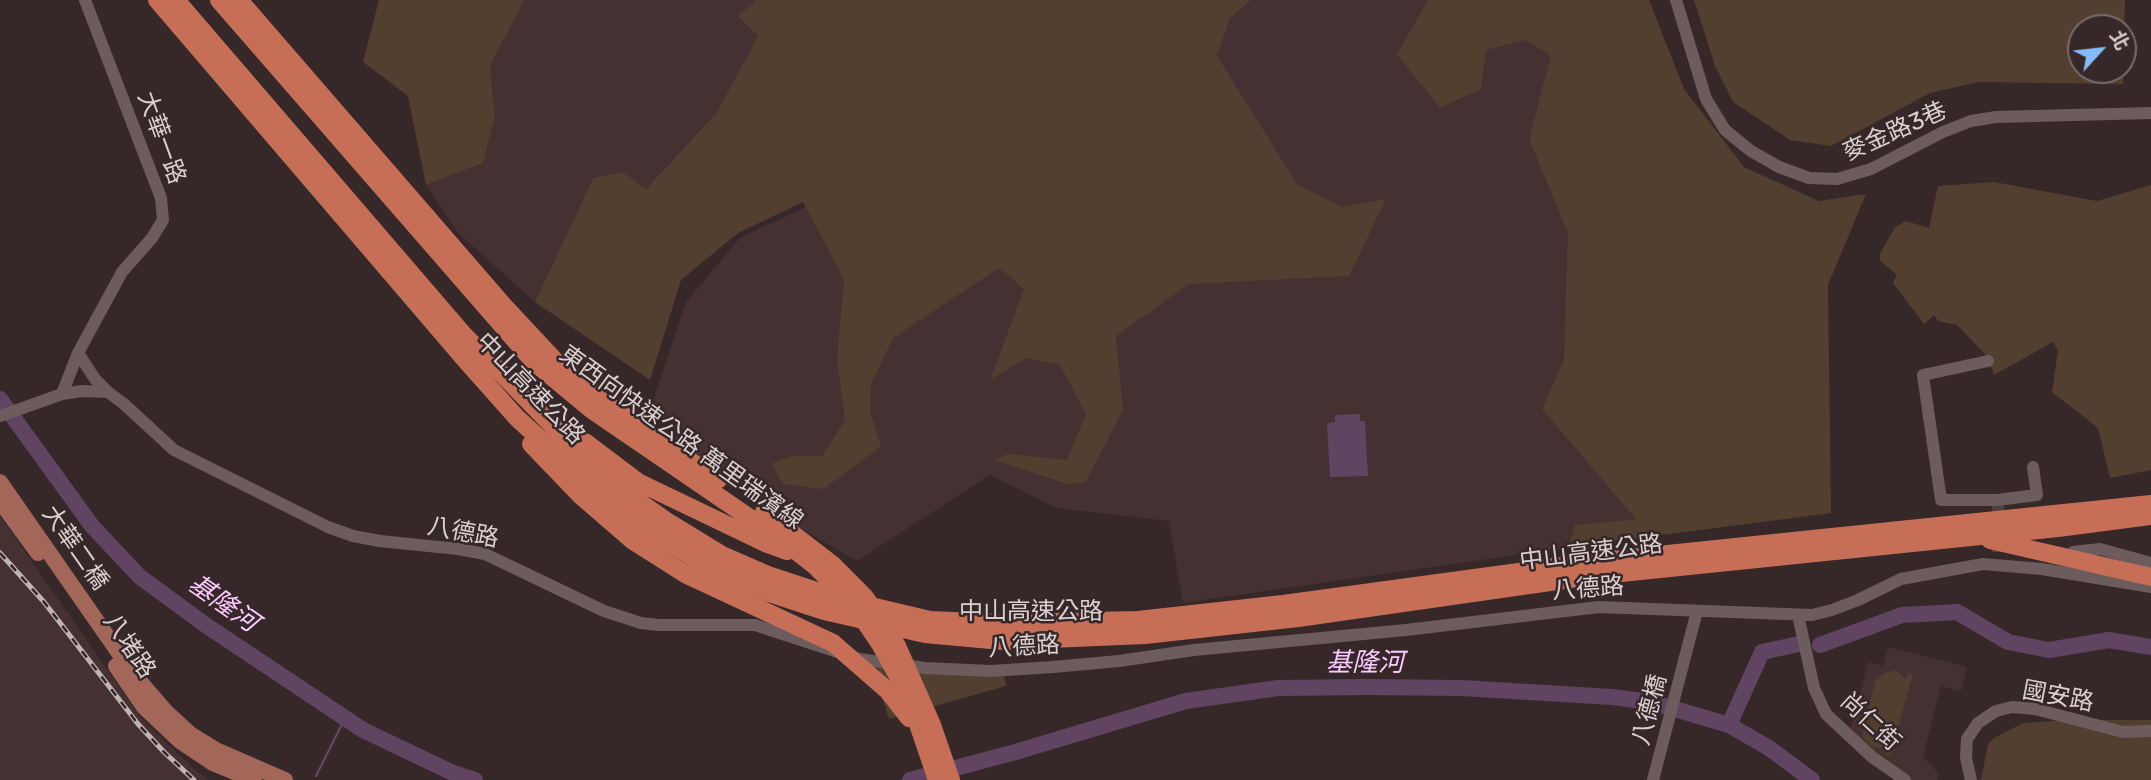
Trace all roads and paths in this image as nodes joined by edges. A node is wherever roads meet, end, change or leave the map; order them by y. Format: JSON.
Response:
{"nodes":[{"id":1,"x":85,"y":0,"type":"edge"},
{"id":2,"x":157,"y":0,"type":"edge"},
{"id":3,"x":176,"y":0,"type":"edge"},
{"id":4,"x":219,"y":0,"type":"edge"},
{"id":5,"x":239,"y":0,"type":"edge"},
{"id":6,"x":1676,"y":0,"type":"edge"},
{"id":7,"x":2151,"y":113,"type":"edge"},
{"id":8,"x":435,"y":239,"type":"junction"},
{"id":9,"x":464,"y":335,"type":"junction"},
{"id":10,"x":78,"y":353,"type":"junction"},
{"id":11,"x":1988,"y":361,"type":"dead end"},
{"id":12,"x":467,"y":362,"type":"junction"},
{"id":13,"x":108,"y":392,"type":"junction"},
{"id":14,"x":62,"y":394,"type":"junction"},
{"id":15,"x":0,"y":416,"type":"edge"},
{"id":16,"x":652,"y":442,"type":"junction"},
{"id":17,"x":2033,"y":467,"type":"dead end"},
{"id":18,"x":0,"y":482,"type":"edge"},
{"id":19,"x":2151,"y":496,"type":"edge"},
{"id":20,"x":0,"y":501,"type":"edge"},
{"id":21,"x":2151,"y":504,"type":"edge"},
{"id":22,"x":2057,"y":514,"type":"junction"},
{"id":23,"x":2151,"y":516,"type":"edge"},
{"id":24,"x":1973,"y":536,"type":"junction"},
{"id":25,"x":2073,"y":552,"type":"dead end"},
{"id":26,"x":2151,"y":563,"type":"edge"},
{"id":27,"x":2151,"y":577,"type":"edge"},
{"id":28,"x":2151,"y":587,"type":"edge"},
{"id":29,"x":1698,"y":611,"type":"junction"},
{"id":30,"x":1798,"y":615,"type":"junction"},
{"id":31,"x":135,"y":676,"type":"joint"},
{"id":32,"x":2151,"y":731,"type":"edge"},
{"id":33,"x":254,"y":780,"type":"edge"},
{"id":34,"x":285,"y":780,"type":"edge"},
{"id":35,"x":931,"y":780,"type":"edge"},
{"id":36,"x":940,"y":780,"type":"edge"},
{"id":37,"x":951,"y":780,"type":"edge"},
{"id":38,"x":1653,"y":780,"type":"edge"},
{"id":39,"x":1905,"y":780,"type":"edge"},
{"id":40,"x":1971,"y":780,"type":"edge"}],
"edges":[{"from":1,"to":10,"type":"street","name":"大華一路"},
{"from":2,"to":12,"type":"highway","name":"中山高速公路"},
{"from":3,"to":9,"type":"highway","name":"中山高速公路"},
{"from":4,"to":8,"type":"highway","name":"東西向快速公路 萬里瑞濱線"},
{"from":5,"to":8,"type":"highway","name":"東西向快速公路 萬里瑞濱線"},
{"from":6,"to":7,"type":"street","name":"麥金路3巷"},
{"from":8,"to":16,"type":"highway","name":"東西向快速公路 萬里瑞濱線"},
{"from":9,"to":22,"type":"highway","name":"中山高速公路"},
{"from":9,"to":36,"type":"highway"},
{"from":10,"to":13,"type":"street","name":"八德路"},
{"from":10,"to":14,"type":"street","name":"大華一路"},
{"from":11,"to":17,"type":"street"},
{"from":12,"to":24,"type":"highway","name":"中山高速公路"},
{"from":12,"to":35,"type":"highway"},
{"from":13,"to":14,"type":"street"},
{"from":13,"to":29,"type":"street","name":"八德路"},
{"from":14,"to":15,"type":"street"},
{"from":16,"to":36,"type":"highway","name":"東西向快速公路 萬里瑞濱線"},
{"from":16,"to":37,"type":"highway","name":"東西向快速公路 萬里瑞濱線"},
{"from":18,"to":31,"type":"main road","name":"大華二橋"},
{"from":19,"to":22,"type":"highway"},
{"from":20,"to":33,"type":"main road","name":"八堵路"},
{"from":21,"to":22,"type":"highway","name":"中山高速公路"},
{"from":23,"to":24,"type":"highway","name":"中山高速公路"},
{"from":24,"to":27,"type":"highway"},
{"from":25,"to":26,"type":"street"},
{"from":28,"to":30,"type":"street","name":"八德路"},
{"from":29,"to":30,"type":"street","name":"八德路"},
{"from":29,"to":38,"type":"street","name":"八德橋"},
{"from":30,"to":39,"type":"street","name":"尚仁街"},
{"from":31,"to":34,"type":"main road","name":"八堵路"},
{"from":32,"to":40,"type":"street","name":"國安路"}]}
